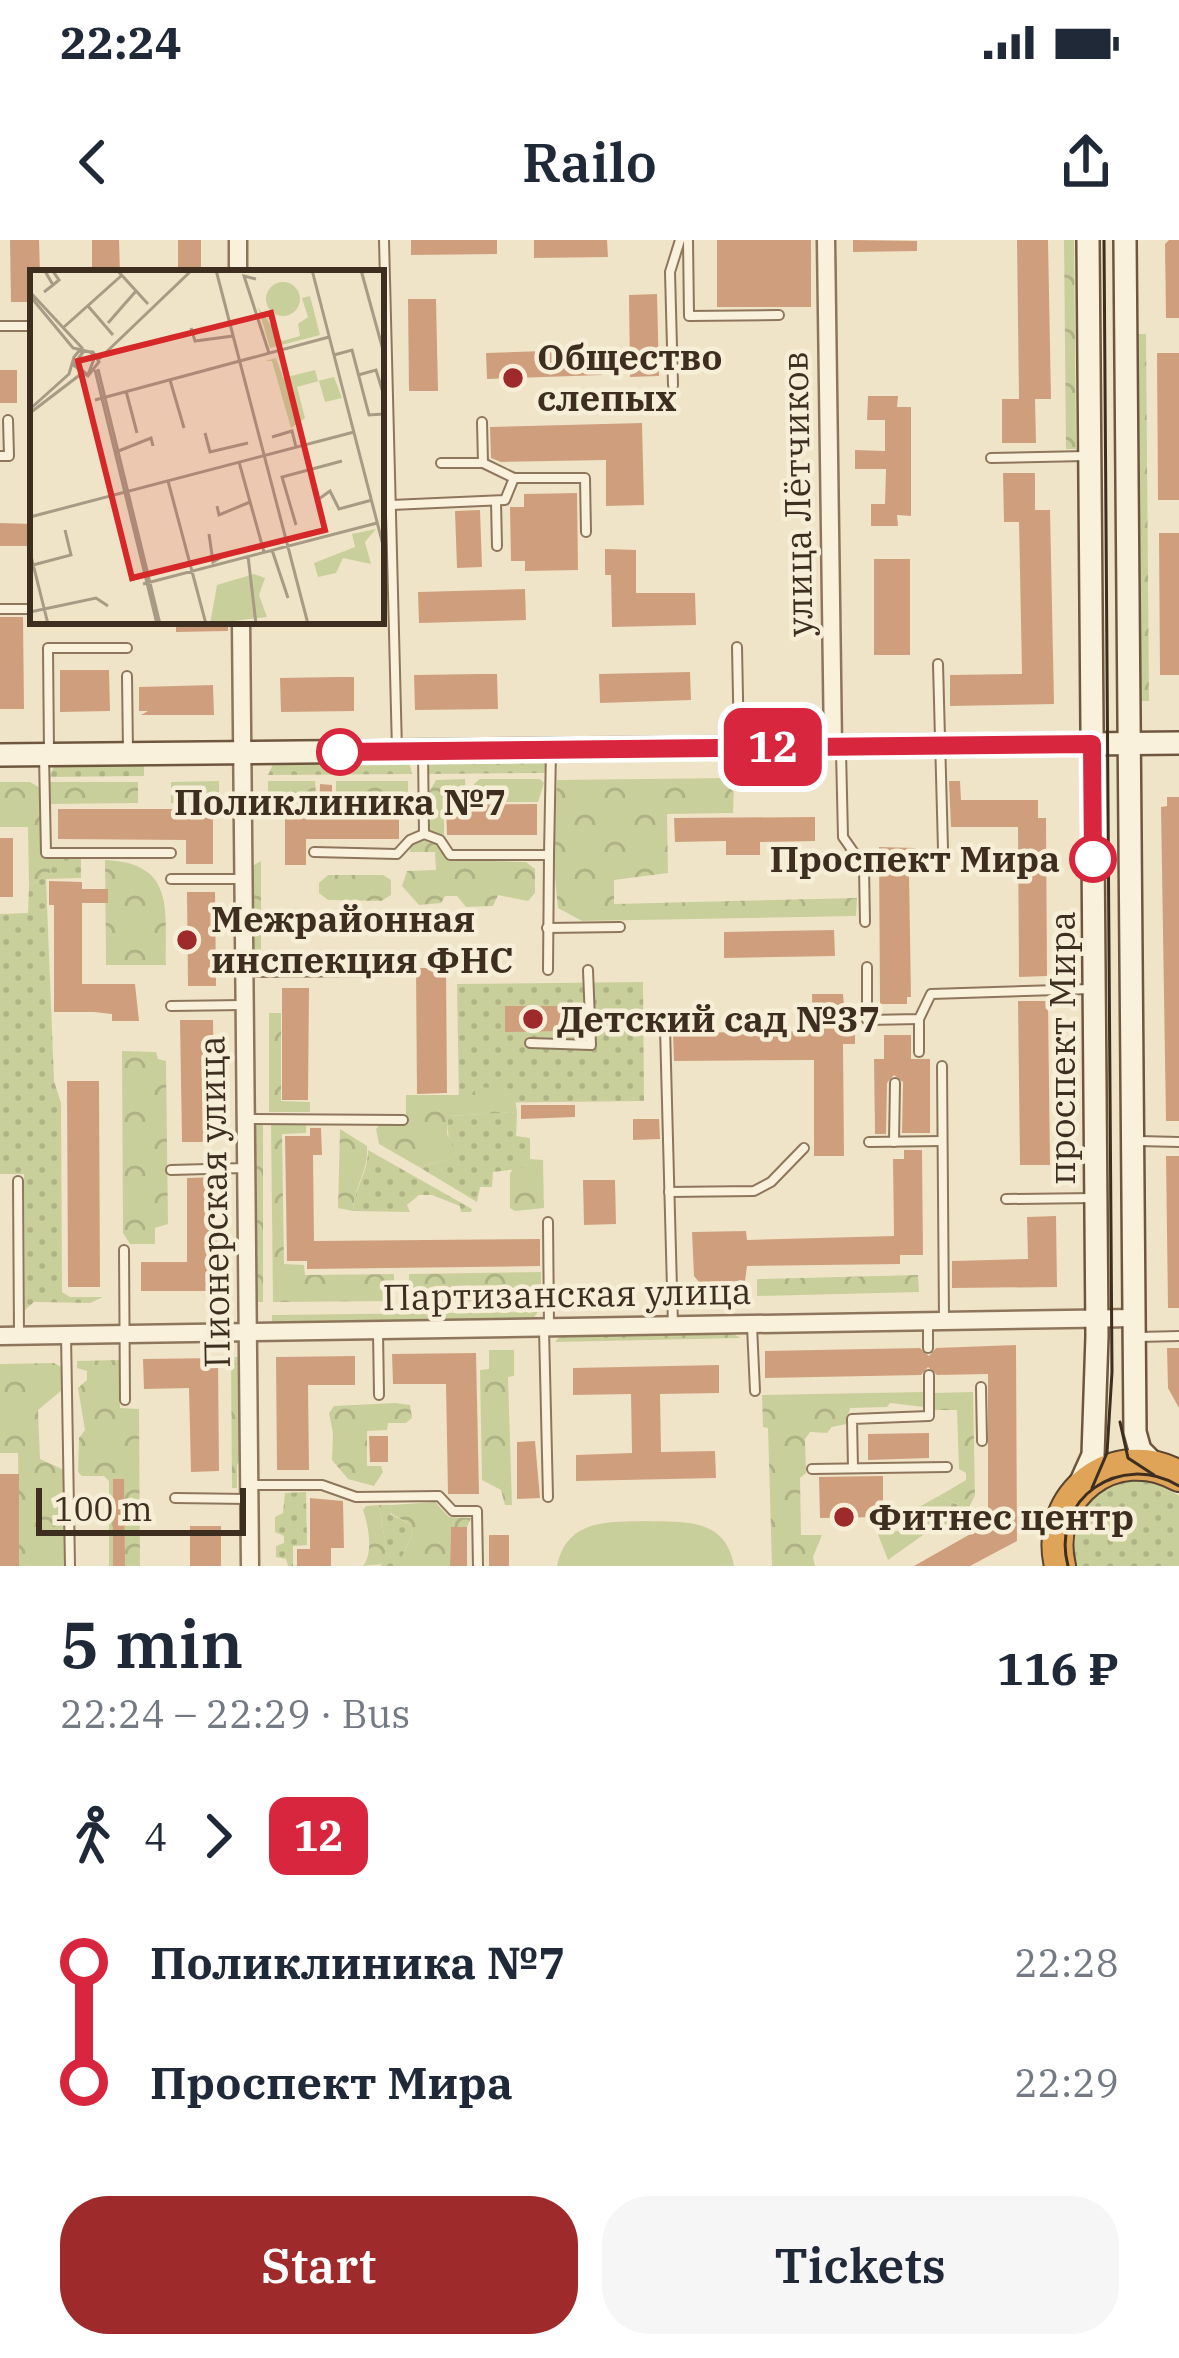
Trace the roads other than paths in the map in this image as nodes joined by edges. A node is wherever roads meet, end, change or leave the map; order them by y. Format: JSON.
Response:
{"nodes":[{"id":1,"x":384,"y":240,"type":"edge"},
{"id":2,"x":684,"y":240,"type":"edge"},
{"id":3,"x":826,"y":240,"type":"edge"},
{"id":4,"x":1088,"y":240,"type":"edge"},
{"id":5,"x":1125,"y":240,"type":"edge"},
{"id":6,"x":779,"y":315,"type":"dead end"},
{"id":7,"x":673,"y":385,"type":"dead end"},
{"id":8,"x":8,"y":420,"type":"dead end"},
{"id":9,"x":482,"y":422,"type":"dead end"},
{"id":10,"x":1090,"y":455,"type":"junction"},
{"id":11,"x":0,"y":456,"type":"edge"},
{"id":12,"x":992,"y":458,"type":"dead end"},
{"id":13,"x":441,"y":463,"type":"dead end"},
{"id":14,"x":483,"y":464,"type":"junction"},
{"id":15,"x":514,"y":478,"type":"junction"},
{"id":16,"x":496,"y":500,"type":"junction"},
{"id":17,"x":391,"y":505,"type":"junction"},
{"id":18,"x":586,"y":532,"type":"dead end"},
{"id":19,"x":497,"y":546,"type":"dead end"},
{"id":20,"x":241,"y":624,"type":"edge"},
{"id":21,"x":127,"y":647,"type":"dead end"},
{"id":22,"x":737,"y":647,"type":"dead end"},
{"id":23,"x":938,"y":664,"type":"dead end"},
{"id":24,"x":127,"y":676,"type":"dead end"},
{"id":25,"x":1179,"y":743,"type":"edge"},
{"id":26,"x":1092,"y":744,"type":"junction"},
{"id":27,"x":1130,"y":744,"type":"junction"},
{"id":28,"x":940,"y":746,"type":"junction"},
{"id":29,"x":837,"y":747,"type":"junction"},
{"id":30,"x":739,"y":748,"type":"junction"},
{"id":31,"x":551,"y":750,"type":"junction"},
{"id":32,"x":397,"y":751,"type":"junction"},
{"id":33,"x":424,"y":751,"type":"junction"},
{"id":34,"x":243,"y":753,"type":"junction"},
{"id":35,"x":128,"y":754,"type":"junction"},
{"id":36,"x":0,"y":755,"type":"edge"},
{"id":37,"x":47,"y":755,"type":"junction"},
{"id":38,"x":424,"y":834,"type":"junction"},
{"id":39,"x":943,"y":849,"type":"dead end"},
{"id":40,"x":314,"y":852,"type":"dead end"},
{"id":41,"x":171,"y":853,"type":"dead end"},
{"id":42,"x":549,"y":855,"type":"junction"},
{"id":43,"x":171,"y":879,"type":"dead end"},
{"id":44,"x":244,"y":879,"type":"junction"},
{"id":45,"x":865,"y":922,"type":"dead end"},
{"id":46,"x":620,"y":927,"type":"dead end"},
{"id":47,"x":547,"y":928,"type":"junction"},
{"id":48,"x":867,"y":967,"type":"dead end"},
{"id":49,"x":548,"y":970,"type":"dead end"},
{"id":50,"x":588,"y":970,"type":"dead end"},
{"id":51,"x":402,"y":971,"type":"dead end"},
{"id":52,"x":245,"y":972,"type":"junction"},
{"id":53,"x":1094,"y":989,"type":"junction"},
{"id":54,"x":171,"y":1006,"type":"dead end"},
{"id":55,"x":245,"y":1006,"type":"junction"},
{"id":56,"x":919,"y":1019,"type":"junction"},
{"id":57,"x":665,"y":1028,"type":"dead end"},
{"id":58,"x":530,"y":1043,"type":"dead end"},
{"id":59,"x":919,"y":1052,"type":"dead end"},
{"id":60,"x":942,"y":1066,"type":"dead end"},
{"id":61,"x":895,"y":1083,"type":"dead end"},
{"id":62,"x":246,"y":1119,"type":"junction"},
{"id":63,"x":404,"y":1120,"type":"dead end"},
{"id":64,"x":942,"y":1141,"type":"junction"},
{"id":65,"x":1133,"y":1141,"type":"junction"},
{"id":66,"x":869,"y":1142,"type":"dead end"},
{"id":67,"x":894,"y":1142,"type":"junction"},
{"id":68,"x":1179,"y":1142,"type":"edge"},
{"id":69,"x":804,"y":1148,"type":"dead end"},
{"id":70,"x":247,"y":1168,"type":"junction"},
{"id":71,"x":171,"y":1170,"type":"dead end"},
{"id":72,"x":18,"y":1181,"type":"dead end"},
{"id":73,"x":669,"y":1192,"type":"junction"},
{"id":74,"x":1096,"y":1198,"type":"junction"},
{"id":75,"x":1006,"y":1199,"type":"dead end"},
{"id":76,"x":548,"y":1222,"type":"dead end"},
{"id":77,"x":124,"y":1250,"type":"dead end"},
{"id":78,"x":1097,"y":1319,"type":"junction"},
{"id":79,"x":936,"y":1322,"type":"junction"},
{"id":80,"x":752,"y":1324,"type":"junction"},
{"id":81,"x":673,"y":1326,"type":"junction"},
{"id":82,"x":546,"y":1328,"type":"junction"},
{"id":83,"x":1134,"y":1328,"type":"junction"},
{"id":84,"x":378,"y":1330,"type":"junction"},
{"id":85,"x":248,"y":1332,"type":"junction"},
{"id":86,"x":125,"y":1334,"type":"junction"},
{"id":87,"x":66,"y":1335,"type":"junction"},
{"id":88,"x":10,"y":1336,"type":"edge"},
{"id":89,"x":1179,"y":1336,"type":"edge"},
{"id":90,"x":928,"y":1348,"type":"dead end"},
{"id":91,"x":929,"y":1375,"type":"dead end"},
{"id":92,"x":981,"y":1387,"type":"dead end"},
{"id":93,"x":754,"y":1391,"type":"dead end"},
{"id":94,"x":380,"y":1395,"type":"dead end"},
{"id":95,"x":125,"y":1400,"type":"dead end"},
{"id":96,"x":982,"y":1442,"type":"dead end"},
{"id":97,"x":947,"y":1467,"type":"dead end"},
{"id":98,"x":812,"y":1468,"type":"dead end"},
{"id":99,"x":853,"y":1468,"type":"junction"},
{"id":100,"x":1173,"y":1473,"type":"edge"},
{"id":101,"x":1076,"y":1491,"type":"junction"},
{"id":102,"x":250,"y":1492,"type":"junction"},
{"id":103,"x":548,"y":1497,"type":"dead end"},
{"id":104,"x":176,"y":1498,"type":"dead end"},
{"id":105,"x":70,"y":1566,"type":"edge"},
{"id":106,"x":250,"y":1566,"type":"edge"},
{"id":107,"x":478,"y":1566,"type":"edge"},
{"id":108,"x":1060,"y":1566,"type":"edge"}],
"edges":[{"from":1,"to":17,"type":"lane"},
{"from":2,"to":6,"type":"lane"},
{"from":2,"to":7,"type":"lane"},
{"from":3,"to":29,"type":"street","name":"улица Лётчиков"},
{"from":4,"to":10,"type":"main road","name":"проспект Мира"},
{"from":5,"to":27,"type":"main road","name":"проспект Мира"},
{"from":8,"to":11,"type":"lane"},
{"from":9,"to":14,"type":"lane"},
{"from":10,"to":12,"type":"lane"},
{"from":10,"to":26,"type":"main road","name":"проспект Мира"},
{"from":13,"to":14,"type":"lane"},
{"from":14,"to":15,"type":"lane"},
{"from":15,"to":16,"type":"lane"},
{"from":15,"to":18,"type":"lane"},
{"from":16,"to":17,"type":"lane"},
{"from":16,"to":19,"type":"lane"},
{"from":17,"to":32,"type":"lane"},
{"from":20,"to":34,"type":"street","name":"Пионерская улица"},
{"from":21,"to":37,"type":"lane"},
{"from":22,"to":30,"type":"lane"},
{"from":23,"to":28,"type":"lane"},
{"from":24,"to":35,"type":"lane"},
{"from":25,"to":27,"type":"main road"},
{"from":26,"to":27,"type":"main road"},
{"from":26,"to":28,"type":"main road"},
{"from":26,"to":53,"type":"main road","name":"проспект Мира"},
{"from":27,"to":65,"type":"main road","name":"проспект Мира"},
{"from":28,"to":29,"type":"main road"},
{"from":28,"to":39,"type":"lane"},
{"from":29,"to":30,"type":"main road"},
{"from":29,"to":45,"type":"lane"},
{"from":30,"to":31,"type":"main road"},
{"from":31,"to":33,"type":"main road"},
{"from":31,"to":42,"type":"lane"},
{"from":32,"to":33,"type":"main road"},
{"from":32,"to":34,"type":"main road"},
{"from":33,"to":38,"type":"lane"},
{"from":34,"to":35,"type":"main road"},
{"from":34,"to":44,"type":"street","name":"Пионерская улица"},
{"from":35,"to":37,"type":"main road"},
{"from":36,"to":37,"type":"main road"},
{"from":37,"to":41,"type":"lane"},
{"from":38,"to":40,"type":"lane"},
{"from":38,"to":42,"type":"lane"},
{"from":42,"to":47,"type":"lane"},
{"from":43,"to":44,"type":"lane"},
{"from":44,"to":52,"type":"street","name":"Пионерская улица"},
{"from":46,"to":47,"type":"lane"},
{"from":47,"to":49,"type":"lane"},
{"from":48,"to":56,"type":"lane"},
{"from":50,"to":58,"type":"lane"},
{"from":51,"to":52,"type":"lane"},
{"from":52,"to":55,"type":"street","name":"Пионерская улица"},
{"from":53,"to":56,"type":"lane"},
{"from":53,"to":74,"type":"main road","name":"проспект Мира"},
{"from":54,"to":55,"type":"lane"},
{"from":55,"to":62,"type":"street","name":"Пионерская улица"},
{"from":56,"to":59,"type":"lane"},
{"from":57,"to":73,"type":"lane"},
{"from":60,"to":64,"type":"lane"},
{"from":61,"to":67,"type":"lane"},
{"from":62,"to":63,"type":"lane"},
{"from":62,"to":70,"type":"street","name":"Пионерская улица"},
{"from":64,"to":67,"type":"lane"},
{"from":64,"to":79,"type":"lane"},
{"from":65,"to":68,"type":"lane"},
{"from":65,"to":83,"type":"main road","name":"проспект Мира"},
{"from":66,"to":67,"type":"lane"},
{"from":69,"to":73,"type":"lane"},
{"from":70,"to":71,"type":"lane"},
{"from":70,"to":85,"type":"street","name":"Пионерская улица"},
{"from":72,"to":88,"type":"lane"},
{"from":73,"to":81,"type":"lane"},
{"from":74,"to":75,"type":"lane"},
{"from":74,"to":78,"type":"main road","name":"проспект Мира"},
{"from":76,"to":82,"type":"lane"},
{"from":77,"to":86,"type":"lane"},
{"from":78,"to":79,"type":"street","name":"Партизанская улица"},
{"from":78,"to":83,"type":"street","name":"Партизанская улица"},
{"from":78,"to":101,"type":"main road","name":"проспект Мира"},
{"from":79,"to":80,"type":"street","name":"Партизанская улица"},
{"from":79,"to":90,"type":"lane"},
{"from":80,"to":81,"type":"street","name":"Партизанская улица"},
{"from":80,"to":93,"type":"lane"},
{"from":81,"to":82,"type":"street","name":"Партизанская улица"},
{"from":82,"to":84,"type":"street","name":"Партизанская улица"},
{"from":82,"to":103,"type":"lane"},
{"from":83,"to":89,"type":"lane"},
{"from":83,"to":100,"type":"main road","name":"проспект Мира"},
{"from":84,"to":85,"type":"street","name":"Партизанская улица"},
{"from":84,"to":94,"type":"lane"},
{"from":85,"to":86,"type":"street","name":"Партизанская улица"},
{"from":85,"to":102,"type":"street","name":"Пионерская улица"},
{"from":86,"to":87,"type":"street","name":"Партизанская улица"},
{"from":86,"to":95,"type":"lane"},
{"from":87,"to":88,"type":"street","name":"Партизанская улица"},
{"from":87,"to":105,"type":"lane"},
{"from":91,"to":99,"type":"lane"},
{"from":92,"to":96,"type":"lane"},
{"from":97,"to":99,"type":"lane"},
{"from":98,"to":99,"type":"lane"},
{"from":100,"to":101,"type":"highway"},
{"from":101,"to":108,"type":"highway"},
{"from":102,"to":104,"type":"lane"},
{"from":102,"to":106,"type":"street","name":"Пионерская улица"},
{"from":102,"to":107,"type":"lane"}]}
